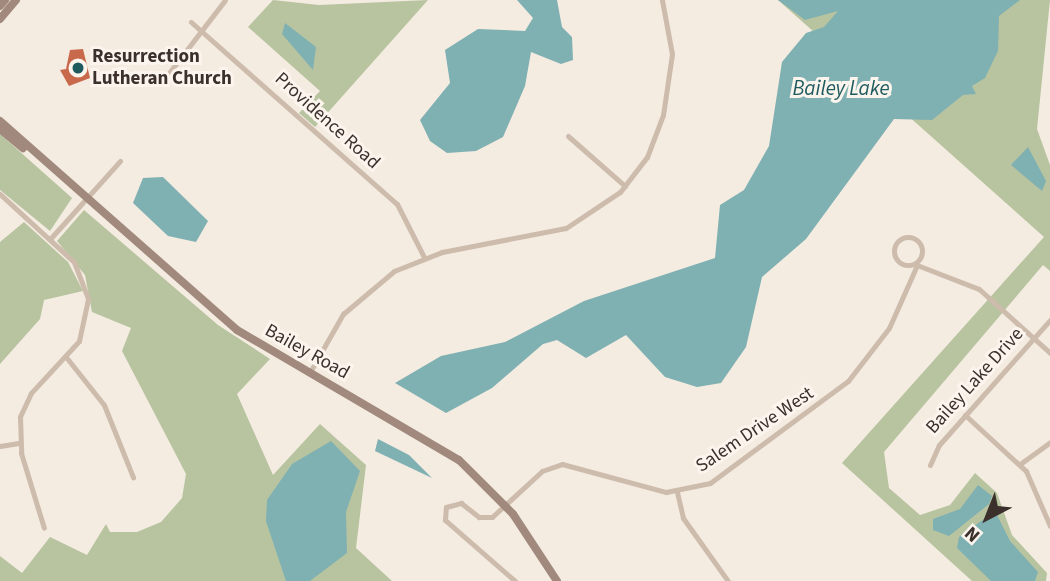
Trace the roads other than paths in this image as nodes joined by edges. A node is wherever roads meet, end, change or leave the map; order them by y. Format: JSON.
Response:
{"nodes":[{"id":1,"x":5,"y":0,"type":"edge"},
{"id":2,"x":16,"y":0,"type":"edge"},
{"id":3,"x":225,"y":0,"type":"edge"},
{"id":4,"x":662,"y":0,"type":"edge"},
{"id":5,"x":0,"y":6,"type":"edge"},
{"id":6,"x":0,"y":19,"type":"edge"},
{"id":7,"x":191,"y":22,"type":"dead end"},
{"id":8,"x":199,"y":30,"type":"junction"},
{"id":9,"x":164,"y":78,"type":"dead end"},
{"id":10,"x":0,"y":121,"type":"edge"},
{"id":11,"x":0,"y":129,"type":"edge"},
{"id":12,"x":568,"y":136,"type":"dead end"},
{"id":13,"x":32,"y":153,"type":"junction"},
{"id":14,"x":120,"y":161,"type":"dead end"},
{"id":15,"x":625,"y":186,"type":"junction"},
{"id":16,"x":0,"y":194,"type":"edge"},
{"id":17,"x":84,"y":200,"type":"junction"},
{"id":18,"x":50,"y":239,"type":"junction"},
{"id":19,"x":424,"y":257,"type":"junction"},
{"id":20,"x":917,"y":265,"type":"junction"},
{"id":21,"x":1050,"y":320,"type":"edge"},
{"id":22,"x":1034,"y":338,"type":"junction"},
{"id":23,"x":1050,"y":353,"type":"edge"},
{"id":24,"x":66,"y":357,"type":"junction"},
{"id":25,"x":310,"y":372,"type":"junction"},
{"id":26,"x":965,"y":415,"type":"junction"},
{"id":27,"x":1050,"y":442,"type":"edge"},
{"id":28,"x":19,"y":443,"type":"junction"},
{"id":29,"x":0,"y":446,"type":"edge"},
{"id":30,"x":1020,"y":464,"type":"junction"},
{"id":31,"x":930,"y":465,"type":"dead end"},
{"id":32,"x":133,"y":477,"type":"dead end"},
{"id":33,"x":677,"y":492,"type":"junction"},
{"id":34,"x":507,"y":506,"type":"junction"},
{"id":35,"x":1050,"y":526,"type":"edge"},
{"id":36,"x":44,"y":528,"type":"dead end"},
{"id":37,"x":516,"y":581,"type":"edge"},
{"id":38,"x":557,"y":581,"type":"edge"},
{"id":39,"x":728,"y":581,"type":"edge"}],
"edges":[{"from":1,"to":5,"type":"main road"},
{"from":2,"to":6,"type":"main road"},
{"from":3,"to":8,"type":"street"},
{"from":4,"to":15,"type":"street"},
{"from":7,"to":8,"type":"street","name":"Providence Road"},
{"from":8,"to":9,"type":"street"},
{"from":8,"to":19,"type":"street","name":"Providence Road"},
{"from":10,"to":13,"type":"main road","name":"Bailey Road"},
{"from":11,"to":13,"type":"main road","name":"Bailey Road"},
{"from":12,"to":15,"type":"street"},
{"from":13,"to":17,"type":"main road","name":"Bailey Road"},
{"from":14,"to":17,"type":"street"},
{"from":15,"to":19,"type":"street"},
{"from":16,"to":18,"type":"street"},
{"from":17,"to":18,"type":"street"},
{"from":17,"to":25,"type":"main road","name":"Bailey Road"},
{"from":18,"to":24,"type":"street"},
{"from":19,"to":25,"type":"street"},
{"from":20,"to":20,"type":"street"},
{"from":20,"to":22,"type":"street"},
{"from":20,"to":33,"type":"street","name":"Salem Drive West"},
{"from":21,"to":22,"type":"street","name":"Bailey Lake Drive"},
{"from":22,"to":23,"type":"street"},
{"from":22,"to":26,"type":"street","name":"Bailey Lake Drive"},
{"from":24,"to":28,"type":"street"},
{"from":24,"to":32,"type":"street"},
{"from":25,"to":34,"type":"main road","name":"Bailey Road"},
{"from":26,"to":30,"type":"street"},
{"from":26,"to":31,"type":"street","name":"Bailey Lake Drive"},
{"from":27,"to":30,"type":"street"},
{"from":28,"to":29,"type":"street"},
{"from":28,"to":36,"type":"street"},
{"from":30,"to":35,"type":"street"},
{"from":33,"to":34,"type":"street"},
{"from":33,"to":39,"type":"street"},
{"from":34,"to":37,"type":"street"},
{"from":34,"to":38,"type":"main road","name":"Bailey Road"}]}
